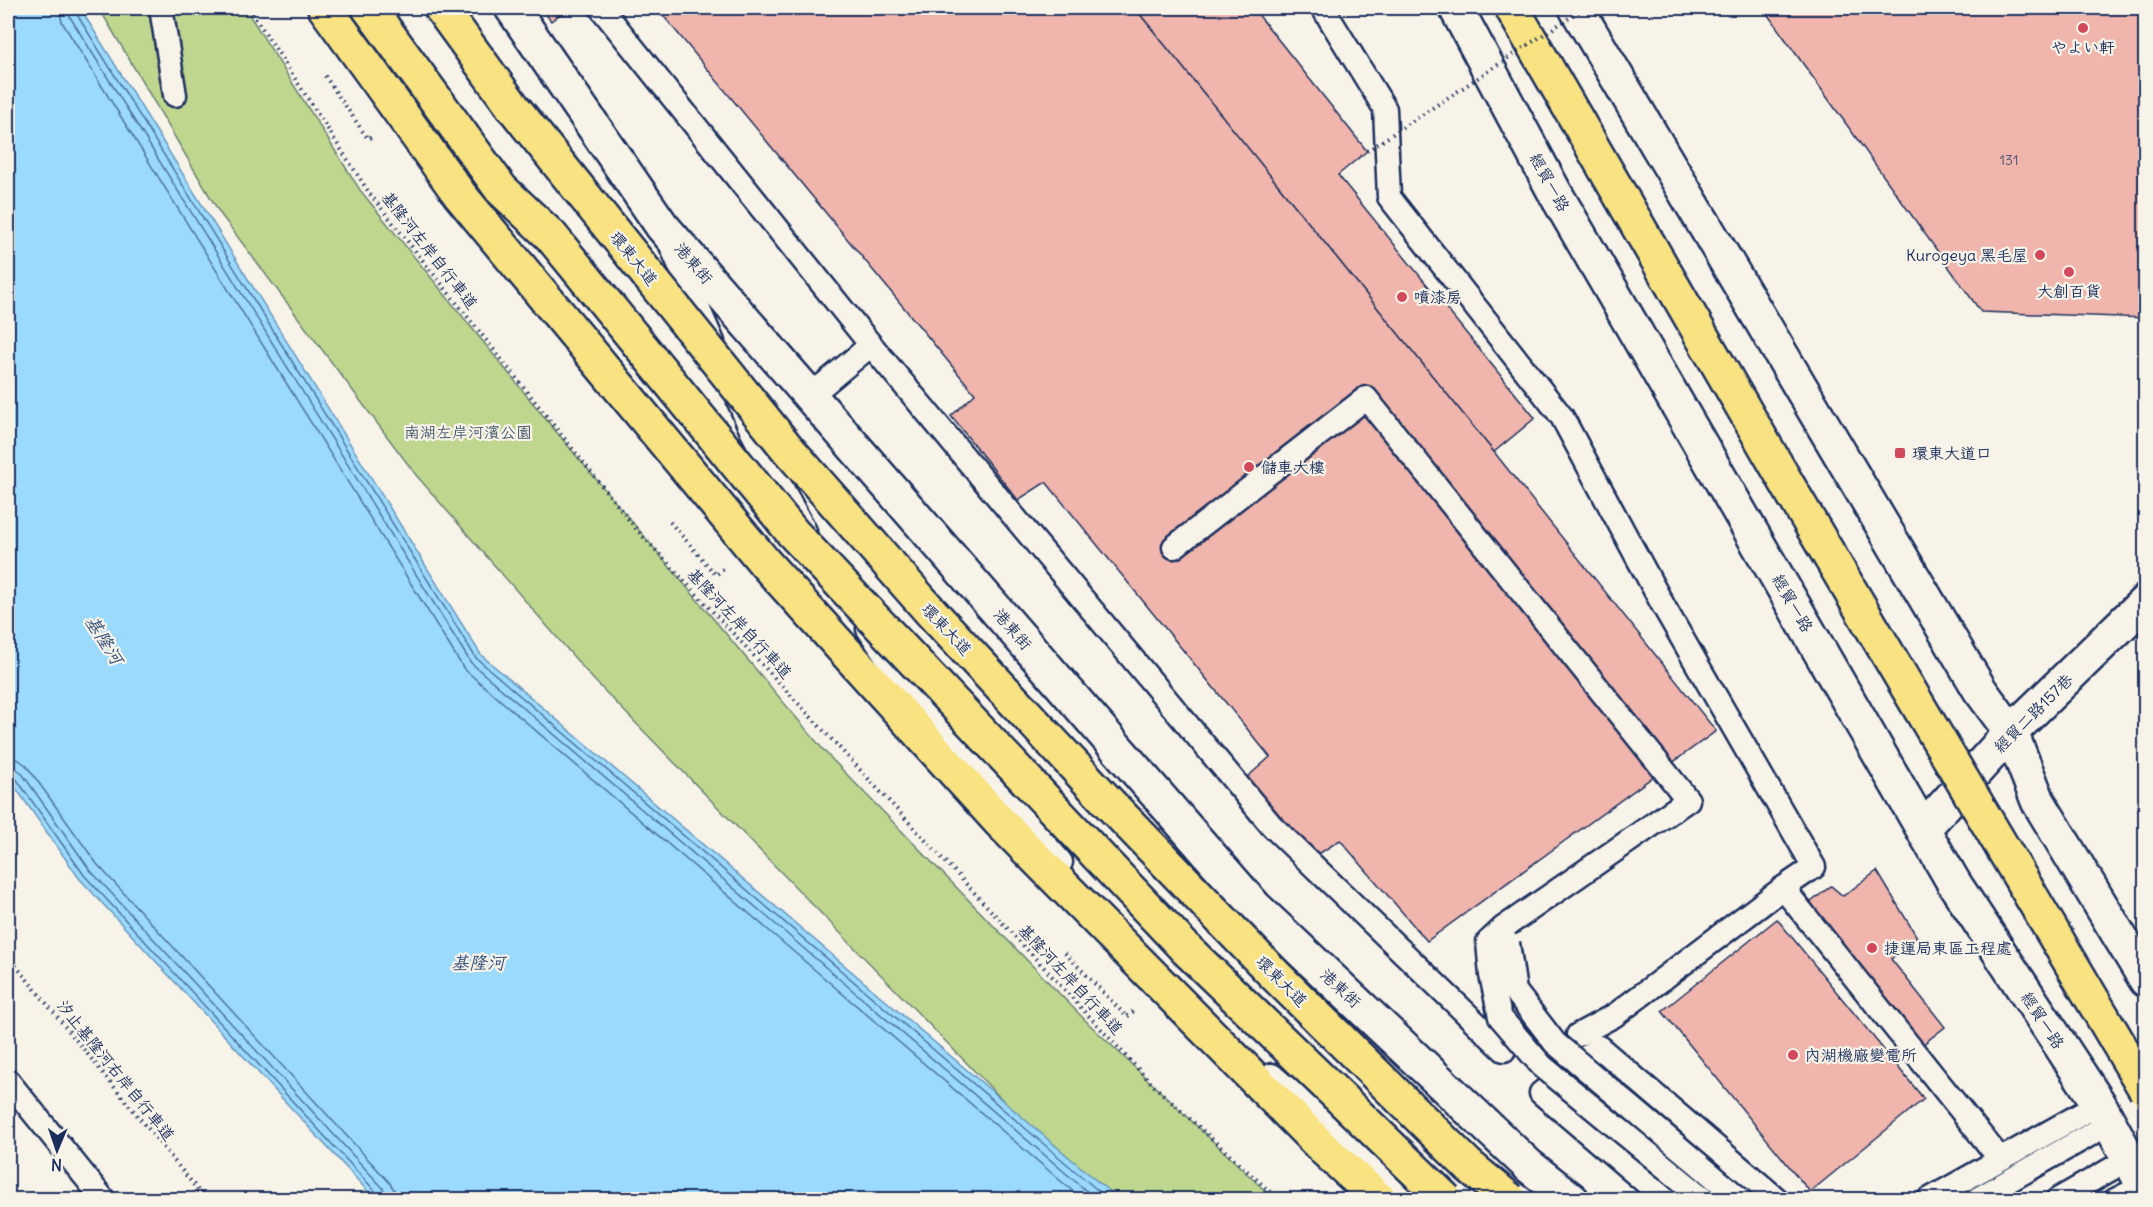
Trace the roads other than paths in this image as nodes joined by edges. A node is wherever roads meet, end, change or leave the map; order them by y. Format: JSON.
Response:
{"nodes":[{"id":1,"x":161,"y":8,"type":"edge"},
{"id":2,"x":326,"y":8,"type":"edge"},
{"id":3,"x":369,"y":8,"type":"edge"},
{"id":4,"x":397,"y":8,"type":"edge"},
{"id":5,"x":441,"y":8,"type":"edge"},
{"id":6,"x":512,"y":8,"type":"edge"},
{"id":7,"x":600,"y":8,"type":"edge"},
{"id":8,"x":1323,"y":8,"type":"edge"},
{"id":9,"x":1456,"y":8,"type":"edge"},
{"id":10,"x":1512,"y":8,"type":"edge"},
{"id":11,"x":1576,"y":8,"type":"edge"},
{"id":12,"x":175,"y":95,"type":"dead end"},
{"id":13,"x":662,"y":226,"type":"junction"},
{"id":14,"x":551,"y":236,"type":"junction"},
{"id":15,"x":871,"y":345,"type":"junction"},
{"id":16,"x":810,"y":396,"type":"junction"},
{"id":17,"x":1174,"y":547,"type":"dead end"},
{"id":18,"x":2145,"y":601,"type":"edge"},
{"id":19,"x":2011,"y":732,"type":"junction"},
{"id":20,"x":1924,"y":828,"type":"junction"},
{"id":21,"x":1783,"y":888,"type":"junction"},
{"id":22,"x":1500,"y":938,"type":"junction"},
{"id":23,"x":2145,"y":980,"type":"edge"},
{"id":24,"x":1578,"y":1035,"type":"dead end"},
{"id":25,"x":1504,"y":1050,"type":"dead end"},
{"id":26,"x":8,"y":1081,"type":"edge"},
{"id":27,"x":2145,"y":1090,"type":"edge"},
{"id":28,"x":2104,"y":1114,"type":"junction"},
{"id":29,"x":2000,"y":1159,"type":"junction"},
{"id":30,"x":2133,"y":1183,"type":"edge"},
{"id":31,"x":104,"y":1200,"type":"edge"},
{"id":32,"x":1380,"y":1200,"type":"edge"},
{"id":33,"x":1416,"y":1200,"type":"edge"},
{"id":34,"x":1446,"y":1200,"type":"edge"},
{"id":35,"x":1510,"y":1200,"type":"edge"},
{"id":36,"x":1572,"y":1200,"type":"edge"},
{"id":37,"x":1666,"y":1200,"type":"edge"},
{"id":38,"x":1705,"y":1200,"type":"edge"},
{"id":39,"x":1741,"y":1200,"type":"edge"},
{"id":40,"x":1778,"y":1200,"type":"edge"},
{"id":41,"x":1928,"y":1200,"type":"edge"},
{"id":42,"x":1975,"y":1200,"type":"edge"},
{"id":43,"x":2057,"y":1200,"type":"edge"}],
"edges":[{"from":1,"to":12,"type":"lane"},
{"from":2,"to":32,"type":"highway"},
{"from":3,"to":14,"type":"highway"},
{"from":4,"to":14,"type":"highway"},
{"from":5,"to":35,"type":"highway","name":"環東大道","bridge":true},
{"from":6,"to":13,"type":"street","name":"港東街"},
{"from":7,"to":15,"type":"lane"},
{"from":8,"to":21,"type":"lane"},
{"from":9,"to":20,"type":"street","name":"經貿一路"},
{"from":10,"to":27,"type":"highway","bridge":true},
{"from":11,"to":19,"type":"street"},
{"from":13,"to":16,"type":"street","name":"港東街"},
{"from":13,"to":33,"type":"lane"},
{"from":14,"to":34,"type":"highway","bridge":true},
{"from":15,"to":16,"type":"lane"},
{"from":15,"to":25,"type":"lane"},
{"from":16,"to":36,"type":"street","name":"港東街"},
{"from":17,"to":22,"type":"lane"},
{"from":18,"to":19,"type":"street","name":"經貿二路157巷"},
{"from":19,"to":20,"type":"street","name":"經貿二路157巷"},
{"from":19,"to":23,"type":"street"},
{"from":20,"to":28,"type":"street","name":"經貿一路"},
{"from":21,"to":24,"type":"lane"},
{"from":21,"to":29,"type":"lane"},
{"from":22,"to":38,"type":"lane","bridge":true},
{"from":22,"to":39,"type":"lane","bridge":true},
{"from":26,"to":31,"type":"lane"},
{"from":28,"to":29,"type":"lane"},
{"from":28,"to":30,"type":"street","name":"經貿一路"},
{"from":28,"to":42,"type":"lane"},
{"from":29,"to":41,"type":"lane"},
{"from":30,"to":43,"type":"lane"},
{"from":37,"to":40,"type":"lane"}]}
